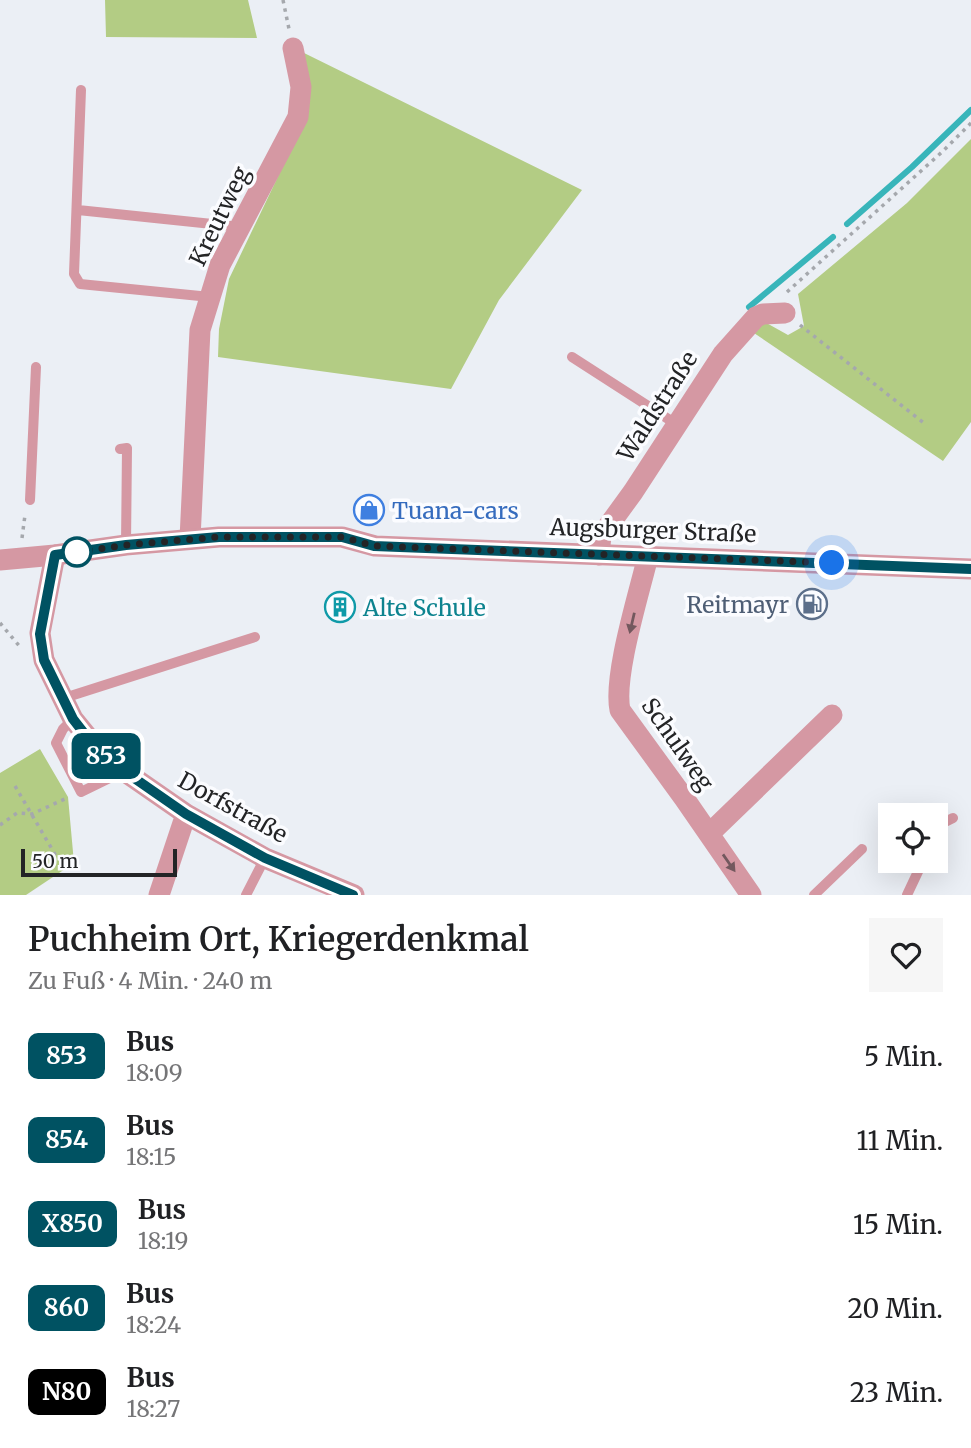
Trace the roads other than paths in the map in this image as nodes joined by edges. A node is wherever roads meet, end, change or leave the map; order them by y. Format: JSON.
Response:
{"nodes":[{"id":1,"x":293,"y":48,"type":"road end"},
{"id":2,"x":81,"y":90,"type":"dead end"},
{"id":3,"x":78,"y":210,"type":"junction"},
{"id":4,"x":241,"y":227,"type":"junction"},
{"id":5,"x":210,"y":297,"type":"junction"},
{"id":6,"x":774,"y":313,"type":"road end"},
{"id":7,"x":572,"y":357,"type":"dead end"},
{"id":8,"x":36,"y":367,"type":"dead end"},
{"id":9,"x":676,"y":424,"type":"junction"},
{"id":10,"x":120,"y":449,"type":"dead end"},
{"id":11,"x":30,"y":500,"type":"dead end"},
{"id":12,"x":190,"y":539,"type":"junction"},
{"id":13,"x":126,"y":545,"type":"junction"},
{"id":14,"x":55,"y":555,"type":"junction"},
{"id":15,"x":599,"y":555,"type":"junction"},
{"id":16,"x":648,"y":556,"type":"junction"},
{"id":17,"x":0,"y":560,"type":"edge"},
{"id":18,"x":971,"y":569,"type":"edge"},
{"id":19,"x":255,"y":637,"type":"dead end"},
{"id":20,"x":61,"y":699,"type":"junction"},
{"id":21,"x":832,"y":715,"type":"dead end"},
{"id":22,"x":73,"y":719,"type":"junction"},
{"id":23,"x":124,"y":771,"type":"junction"},
{"id":24,"x":186,"y":814,"type":"junction"},
{"id":25,"x":953,"y":818,"type":"dead end"},
{"id":26,"x":948,"y":820,"type":"edge"},
{"id":27,"x":709,"y":834,"type":"junction"},
{"id":28,"x":862,"y":849,"type":"dead end"},
{"id":29,"x":265,"y":858,"type":"junction"},
{"id":30,"x":917,"y":873,"type":"edge"},
{"id":31,"x":159,"y":895,"type":"edge"},
{"id":32,"x":246,"y":895,"type":"edge"},
{"id":33,"x":354,"y":895,"type":"edge"},
{"id":34,"x":751,"y":895,"type":"edge"},
{"id":35,"x":814,"y":895,"type":"edge"},
{"id":36,"x":907,"y":895,"type":"edge"}],
"edges":[{"from":1,"to":4,"type":"street","name":"Kreutweg"},
{"from":2,"to":3,"type":"lane"},
{"from":3,"to":4,"type":"lane"},
{"from":3,"to":5,"type":"lane"},
{"from":4,"to":5,"type":"street","name":"Kreutweg"},
{"from":5,"to":12,"type":"street","name":"Kreutweg"},
{"from":6,"to":9,"type":"street","name":"Waldstraße"},
{"from":7,"to":9,"type":"lane"},
{"from":8,"to":11,"type":"lane"},
{"from":9,"to":15,"type":"street","name":"Waldstraße"},
{"from":10,"to":13,"type":"lane"},
{"from":12,"to":13,"type":"street","name":"Augsburger Straße"},
{"from":12,"to":15,"type":"street","name":"Augsburger Straße"},
{"from":13,"to":14,"type":"street","name":"Augsburger Straße"},
{"from":14,"to":17,"type":"street","name":"Augsburger Straße"},
{"from":14,"to":20,"type":"street","name":"Dorfstraße"},
{"from":15,"to":16,"type":"street","name":"Augsburger Straße"},
{"from":16,"to":18,"type":"street","name":"Augsburger Straße"},
{"from":16,"to":27,"type":"street","name":"Schulweg","one_way":true},
{"from":19,"to":20,"type":"lane"},
{"from":20,"to":22,"type":"street","name":"Dorfstraße"},
{"from":21,"to":27,"type":"street","name":"Schulweg"},
{"from":22,"to":23,"type":"street","name":"Dorfstraße"},
{"from":22,"to":23,"type":"lane"},
{"from":23,"to":24,"type":"street","name":"Dorfstraße"},
{"from":24,"to":29,"type":"street","name":"Dorfstraße"},
{"from":24,"to":31,"type":"street"},
{"from":25,"to":26,"type":"lane"},
{"from":27,"to":34,"type":"street","name":"Schulweg","one_way":true},
{"from":28,"to":35,"type":"lane"},
{"from":29,"to":32,"type":"lane"},
{"from":29,"to":33,"type":"street","name":"Dorfstraße"},
{"from":30,"to":36,"type":"lane"}]}
